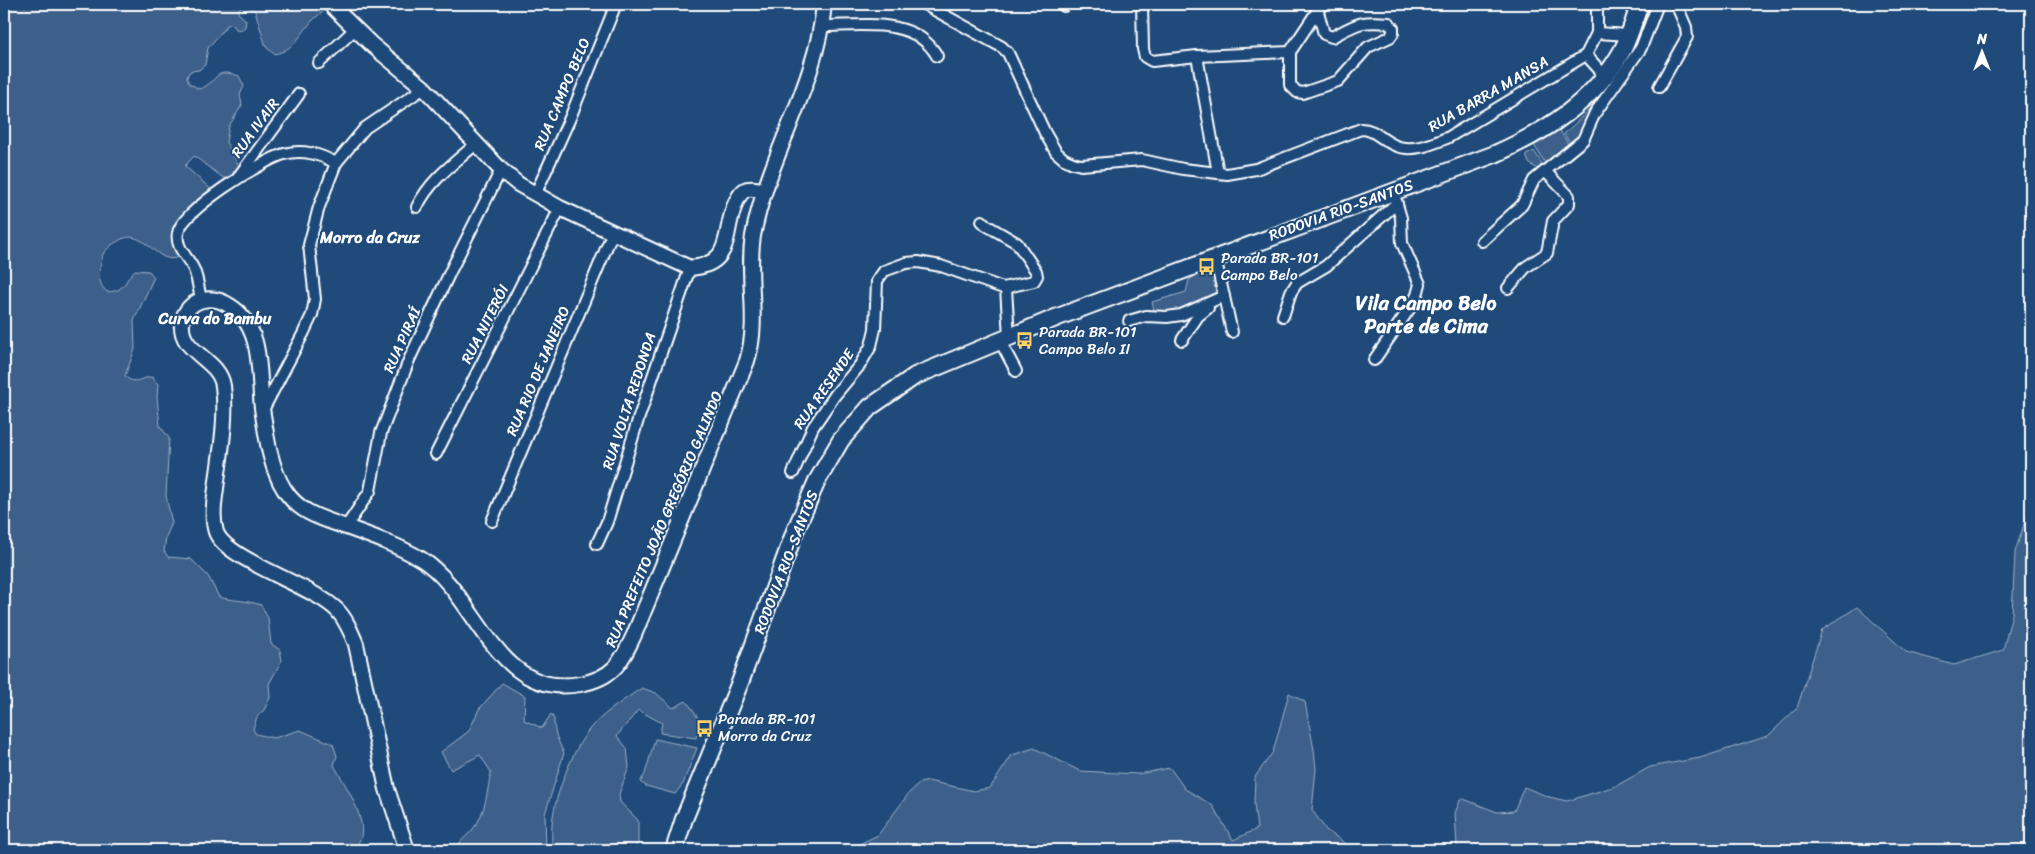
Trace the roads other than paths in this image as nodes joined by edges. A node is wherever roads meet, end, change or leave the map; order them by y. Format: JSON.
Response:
{"nodes":[{"id":1,"x":330,"y":4,"type":"edge"},
{"id":2,"x":616,"y":4,"type":"edge"},
{"id":3,"x":824,"y":4,"type":"edge"},
{"id":4,"x":924,"y":4,"type":"edge"},
{"id":5,"x":1142,"y":4,"type":"edge"},
{"id":6,"x":1597,"y":4,"type":"edge"},
{"id":7,"x":1658,"y":4,"type":"edge"},
{"id":8,"x":1674,"y":4,"type":"edge"},
{"id":9,"x":1318,"y":6,"type":"edge"},
{"id":10,"x":1638,"y":7,"type":"edge"},
{"id":11,"x":822,"y":26,"type":"junction"},
{"id":12,"x":355,"y":29,"type":"junction"},
{"id":13,"x":1597,"y":33,"type":"junction"},
{"id":14,"x":1628,"y":35,"type":"junction"},
{"id":15,"x":1290,"y":52,"type":"junction"},
{"id":16,"x":1586,"y":55,"type":"junction"},
{"id":17,"x":937,"y":56,"type":"dead end"},
{"id":18,"x":1198,"y":56,"type":"junction"},
{"id":19,"x":319,"y":63,"type":"dead end"},
{"id":20,"x":1605,"y":76,"type":"junction"},
{"id":21,"x":1659,"y":87,"type":"dead end"},
{"id":22,"x":424,"y":88,"type":"junction"},
{"id":23,"x":298,"y":94,"type":"dead end"},
{"id":24,"x":476,"y":144,"type":"junction"},
{"id":25,"x":336,"y":163,"type":"junction"},
{"id":26,"x":501,"y":170,"type":"junction"},
{"id":27,"x":1546,"y":172,"type":"junction"},
{"id":28,"x":1218,"y":173,"type":"junction"},
{"id":29,"x":235,"y":180,"type":"junction"},
{"id":30,"x":765,"y":190,"type":"junction"},
{"id":31,"x":535,"y":195,"type":"junction"},
{"id":32,"x":1395,"y":197,"type":"junction"},
{"id":33,"x":417,"y":207,"type":"dead end"},
{"id":34,"x":560,"y":208,"type":"junction"},
{"id":35,"x":982,"y":220,"type":"dead end"},
{"id":36,"x":613,"y":232,"type":"junction"},
{"id":37,"x":1482,"y":241,"type":"dead end"},
{"id":38,"x":1216,"y":257,"type":"junction"},
{"id":39,"x":690,"y":268,"type":"junction"},
{"id":40,"x":1006,"y":288,"type":"junction"},
{"id":41,"x":1508,"y":288,"type":"dead end"},
{"id":42,"x":200,"y":300,"type":"junction"},
{"id":43,"x":1225,"y":300,"type":"junction"},
{"id":44,"x":1283,"y":316,"type":"dead end"},
{"id":45,"x":1129,"y":321,"type":"dead end"},
{"id":46,"x":1232,"y":332,"type":"dead end"},
{"id":47,"x":1005,"y":339,"type":"junction"},
{"id":48,"x":1182,"y":340,"type":"dead end"},
{"id":49,"x":1374,"y":360,"type":"dead end"},
{"id":50,"x":1016,"y":371,"type":"dead end"},
{"id":51,"x":262,"y":410,"type":"junction"},
{"id":52,"x":436,"y":454,"type":"dead end"},
{"id":53,"x":793,"y":473,"type":"dead end"},
{"id":54,"x":492,"y":521,"type":"dead end"},
{"id":55,"x":346,"y":527,"type":"junction"},
{"id":56,"x":597,"y":544,"type":"dead end"},
{"id":57,"x":407,"y":850,"type":"edge"},
{"id":58,"x":674,"y":850,"type":"edge"}],
"edges":[{"from":1,"to":12,"type":"main road"},
{"from":2,"to":31,"type":"street","name":"RUA CAMPO BELO"},
{"from":3,"to":11,"type":"main road","name":"RUA PREFEITO JOÃO GREGÓRIO GALINDO"},
{"from":4,"to":28,"type":"street","name":"RUA BARRA MANSA"},
{"from":5,"to":18,"type":"street"},
{"from":6,"to":13,"type":"street"},
{"from":7,"to":27,"type":"street"},
{"from":8,"to":21,"type":"street"},
{"from":9,"to":15,"type":"street"},
{"from":9,"to":15,"type":"street"},
{"from":10,"to":14,"type":"highway","name":"RODOVIA RIO-SANTOS"},
{"from":11,"to":17,"type":"street"},
{"from":11,"to":30,"type":"main road","name":"RUA PREFEITO JOÃO GREGÓRIO GALINDO"},
{"from":12,"to":19,"type":"street"},
{"from":12,"to":22,"type":"main road"},
{"from":13,"to":14,"type":"street"},
{"from":13,"to":16,"type":"street"},
{"from":14,"to":20,"type":"highway","name":"RODOVIA RIO-SANTOS"},
{"from":15,"to":18,"type":"street"},
{"from":16,"to":20,"type":"street"},
{"from":16,"to":28,"type":"street","name":"RUA BARRA MANSA"},
{"from":18,"to":28,"type":"street"},
{"from":20,"to":32,"type":"highway","name":"RODOVIA RIO-SANTOS"},
{"from":22,"to":24,"type":"main road"},
{"from":22,"to":25,"type":"street"},
{"from":23,"to":29,"type":"street","name":"RUA IVAIR"},
{"from":24,"to":26,"type":"main road"},
{"from":24,"to":33,"type":"street"},
{"from":25,"to":29,"type":"street","name":"RUA IVAIR"},
{"from":25,"to":51,"type":"street"},
{"from":26,"to":31,"type":"main road"},
{"from":26,"to":55,"type":"street","name":"RUA PIRAÍ"},
{"from":27,"to":37,"type":"street"},
{"from":27,"to":41,"type":"street"},
{"from":29,"to":42,"type":"street","name":"RUA IVAIR"},
{"from":30,"to":39,"type":"main road"},
{"from":30,"to":55,"type":"main road","name":"RUA PREFEITO JOÃO GREGÓRIO GALINDO"},
{"from":31,"to":34,"type":"main road"},
{"from":32,"to":38,"type":"highway","name":"RODOVIA RIO-SANTOS"},
{"from":32,"to":44,"type":"street"},
{"from":32,"to":49,"type":"street"},
{"from":34,"to":36,"type":"main road"},
{"from":34,"to":52,"type":"street","name":"RUA NITERÓI"},
{"from":35,"to":40,"type":"street"},
{"from":36,"to":39,"type":"main road"},
{"from":36,"to":54,"type":"street","name":"RUA RIO DE JANEIRO"},
{"from":38,"to":43,"type":"street"},
{"from":38,"to":47,"type":"highway","name":"RODOVIA RIO-SANTOS"},
{"from":39,"to":56,"type":"street","name":"RUA VOLTA REDONDA"},
{"from":40,"to":47,"type":"street"},
{"from":40,"to":53,"type":"street","name":"RUA RESENDE"},
{"from":42,"to":51,"type":"main road","name":"RUA PREFEITO JOÃO GREGÓRIO GALINDO"},
{"from":42,"to":57,"type":"main road"},
{"from":43,"to":45,"type":"street"},
{"from":43,"to":46,"type":"street"},
{"from":43,"to":48,"type":"street"},
{"from":47,"to":50,"type":"street"},
{"from":47,"to":58,"type":"highway","name":"RODOVIA RIO-SANTOS"},
{"from":51,"to":55,"type":"main road","name":"RUA PREFEITO JOÃO GREGÓRIO GALINDO"}]}
